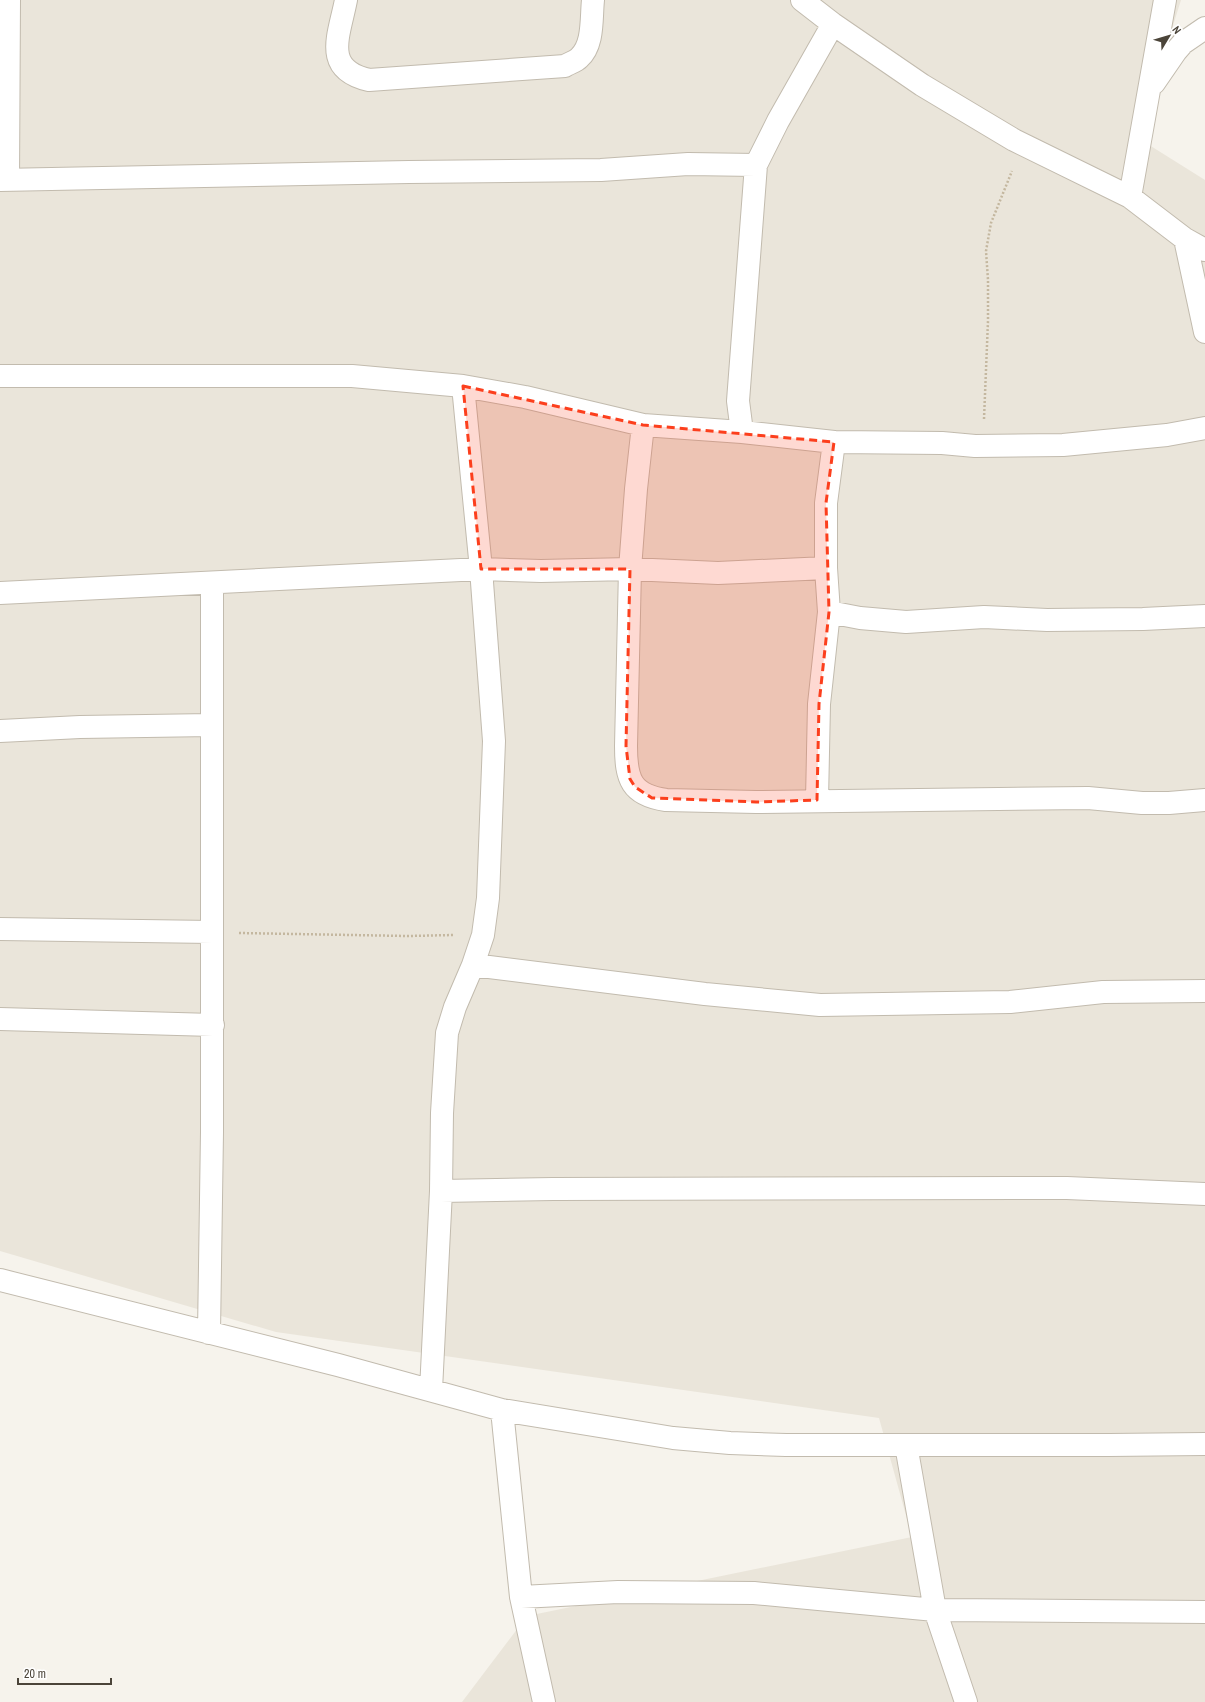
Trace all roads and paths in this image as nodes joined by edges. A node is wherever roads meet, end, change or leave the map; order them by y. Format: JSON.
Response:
{"nodes":[{"id":1,"x":9,"y":0,"type":"edge"},
{"id":2,"x":346,"y":0,"type":"edge"},
{"id":3,"x":593,"y":0,"type":"edge"},
{"id":4,"x":802,"y":0,"type":"edge"},
{"id":5,"x":1165,"y":0,"type":"edge"},
{"id":6,"x":833,"y":24,"type":"junction"},
{"id":7,"x":1205,"y":28,"type":"edge"},
{"id":8,"x":1149,"y":90,"type":"junction"},
{"id":9,"x":1014,"y":140,"type":"junction"},
{"id":10,"x":756,"y":165,"type":"junction"},
{"id":11,"x":4,"y":180,"type":"edge"},
{"id":12,"x":1130,"y":197,"type":"junction"},
{"id":13,"x":1185,"y":239,"type":"junction"},
{"id":14,"x":1205,"y":250,"type":"edge"},
{"id":15,"x":1205,"y":332,"type":"edge"},
{"id":16,"x":0,"y":376,"type":"edge"},
{"id":17,"x":463,"y":386,"type":"junction"},
{"id":18,"x":643,"y":425,"type":"junction"},
{"id":19,"x":1205,"y":428,"type":"edge"},
{"id":20,"x":742,"y":432,"type":"junction"},
{"id":21,"x":834,"y":442,"type":"junction"},
{"id":22,"x":975,"y":446,"type":"junction"},
{"id":23,"x":826,"y":568,"type":"junction"},
{"id":24,"x":481,"y":569,"type":"junction"},
{"id":25,"x":630,"y":569,"type":"junction"},
{"id":26,"x":212,"y":584,"type":"junction"},
{"id":27,"x":0,"y":594,"type":"edge"},
{"id":28,"x":829,"y":612,"type":"junction"},
{"id":29,"x":1205,"y":616,"type":"edge"},
{"id":30,"x":211,"y":724,"type":"junction"},
{"id":31,"x":0,"y":731,"type":"edge"},
{"id":32,"x":817,"y":800,"type":"junction"},
{"id":33,"x":1205,"y":800,"type":"edge"},
{"id":34,"x":0,"y":929,"type":"edge"},
{"id":35,"x":212,"y":932,"type":"junction"},
{"id":36,"x":483,"y":935,"type":"junction"},
{"id":37,"x":473,"y":965,"type":"junction"},
{"id":38,"x":1205,"y":991,"type":"edge"},
{"id":39,"x":0,"y":1019,"type":"edge"},
{"id":40,"x":213,"y":1025,"type":"junction"},
{"id":41,"x":441,"y":1191,"type":"junction"},
{"id":42,"x":1205,"y":1194,"type":"edge"},
{"id":43,"x":0,"y":1280,"type":"edge"},
{"id":44,"x":209,"y":1333,"type":"junction"},
{"id":45,"x":431,"y":1390,"type":"junction"},
{"id":46,"x":502,"y":1410,"type":"junction"},
{"id":47,"x":1205,"y":1444,"type":"edge"},
{"id":48,"x":906,"y":1445,"type":"junction"},
{"id":49,"x":521,"y":1597,"type":"junction"},
{"id":50,"x":935,"y":1610,"type":"junction"},
{"id":51,"x":1205,"y":1612,"type":"edge"},
{"id":52,"x":544,"y":1702,"type":"edge"},
{"id":53,"x":966,"y":1702,"type":"edge"}],
"edges":[{"from":1,"to":11,"type":"street"},
{"from":2,"to":3,"type":"street"},
{"from":4,"to":6,"type":"street"},
{"from":5,"to":8,"type":"street"},
{"from":6,"to":9,"type":"street"},
{"from":6,"to":10,"type":"street"},
{"from":7,"to":8,"type":"street"},
{"from":8,"to":12,"type":"street"},
{"from":9,"to":12,"type":"street"},
{"from":9,"to":22,"type":"path"},
{"from":10,"to":11,"type":"street"},
{"from":10,"to":20,"type":"street"},
{"from":12,"to":13,"type":"street"},
{"from":13,"to":14,"type":"street"},
{"from":13,"to":15,"type":"street"},
{"from":16,"to":17,"type":"street"},
{"from":17,"to":18,"type":"street"},
{"from":17,"to":24,"type":"street"},
{"from":18,"to":20,"type":"street"},
{"from":18,"to":25,"type":"street"},
{"from":19,"to":22,"type":"street"},
{"from":20,"to":21,"type":"street"},
{"from":21,"to":22,"type":"street"},
{"from":21,"to":23,"type":"street"},
{"from":23,"to":25,"type":"street"},
{"from":23,"to":28,"type":"street"},
{"from":24,"to":25,"type":"street"},
{"from":24,"to":26,"type":"street"},
{"from":24,"to":36,"type":"street"},
{"from":25,"to":32,"type":"street"},
{"from":26,"to":27,"type":"street"},
{"from":26,"to":30,"type":"street"},
{"from":28,"to":29,"type":"street"},
{"from":28,"to":32,"type":"street"},
{"from":30,"to":31,"type":"street"},
{"from":30,"to":35,"type":"street"},
{"from":32,"to":33,"type":"street"},
{"from":34,"to":35,"type":"street"},
{"from":35,"to":36,"type":"path"},
{"from":35,"to":40,"type":"street"},
{"from":36,"to":37,"type":"street"},
{"from":37,"to":38,"type":"street"},
{"from":37,"to":41,"type":"street"},
{"from":39,"to":40,"type":"street"},
{"from":40,"to":44,"type":"street"},
{"from":41,"to":42,"type":"street"},
{"from":41,"to":45,"type":"street"},
{"from":43,"to":44,"type":"street"},
{"from":44,"to":45,"type":"street"},
{"from":45,"to":46,"type":"street"},
{"from":46,"to":48,"type":"street"},
{"from":46,"to":49,"type":"street"},
{"from":47,"to":48,"type":"street"},
{"from":48,"to":50,"type":"street"},
{"from":49,"to":50,"type":"street"},
{"from":49,"to":52,"type":"street"},
{"from":50,"to":51,"type":"street"},
{"from":50,"to":53,"type":"street"}]}
